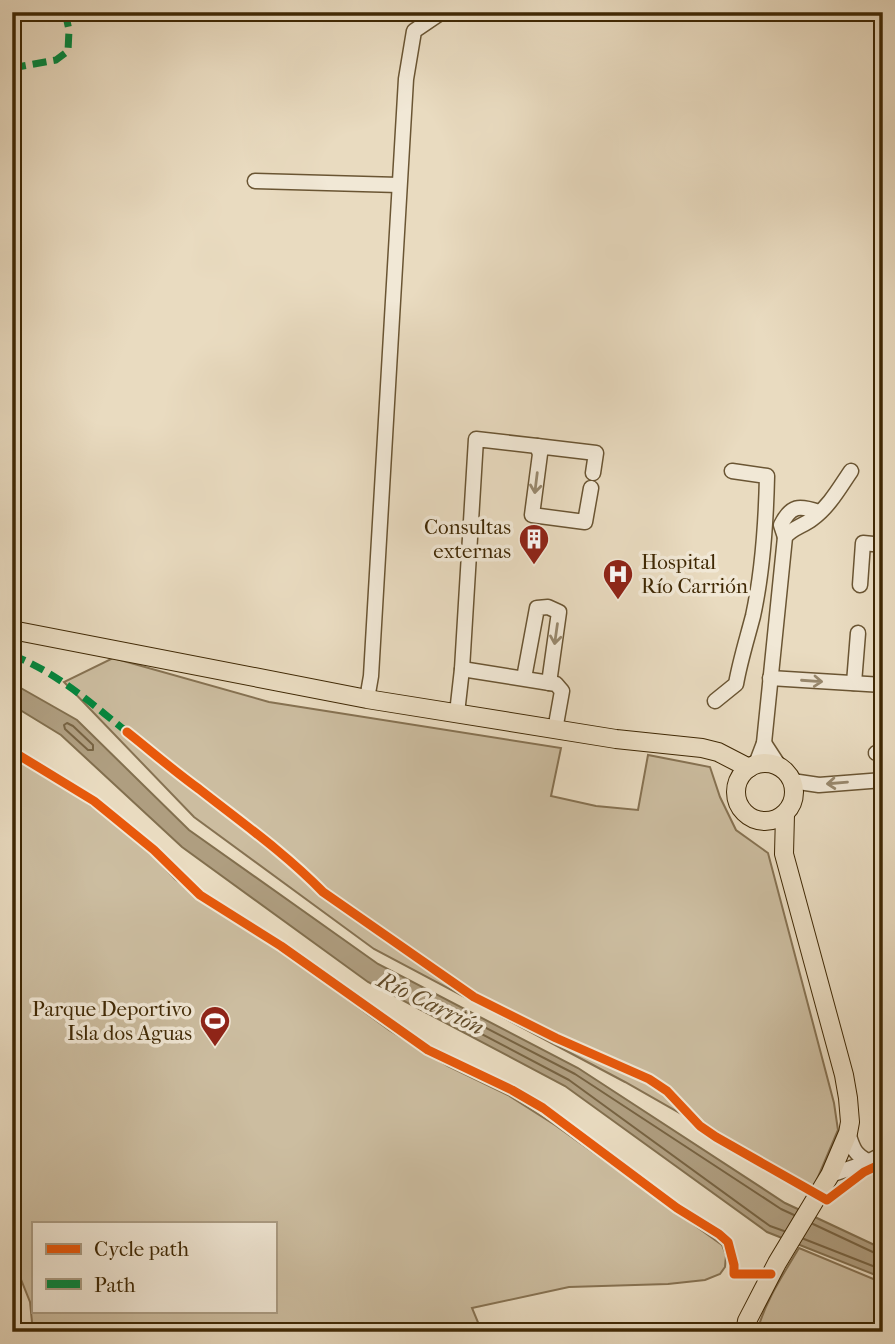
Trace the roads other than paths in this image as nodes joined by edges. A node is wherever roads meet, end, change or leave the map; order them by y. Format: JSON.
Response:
{"nodes":[{"id":1,"x":442,"y":12,"type":"edge"},
{"id":2,"x":255,"y":180,"type":"dead end"},
{"id":3,"x":399,"y":185,"type":"junction"},
{"id":4,"x":537,"y":446,"type":"junction"},
{"id":5,"x":732,"y":471,"type":"dead end"},
{"id":6,"x":851,"y":471,"type":"dead end"},
{"id":7,"x":883,"y":545,"type":"edge"},
{"id":8,"x":860,"y":585,"type":"dead end"},
{"id":9,"x":12,"y":629,"type":"edge"},
{"id":10,"x":858,"y":634,"type":"dead end"},
{"id":11,"x":462,"y":669,"type":"junction"},
{"id":12,"x":524,"y":678,"type":"junction"},
{"id":13,"x":770,"y":678,"type":"junction"},
{"id":14,"x":549,"y":683,"type":"junction"},
{"id":15,"x":854,"y":683,"type":"junction"},
{"id":16,"x":883,"y":685,"type":"edge"},
{"id":17,"x":367,"y":699,"type":"junction"},
{"id":18,"x":715,"y":701,"type":"dead end"},
{"id":19,"x":457,"y":713,"type":"junction"},
{"id":20,"x":555,"y":730,"type":"junction"},
{"id":21,"x":764,"y":743,"type":"junction"},
{"id":22,"x":718,"y":752,"type":"junction"},
{"id":23,"x":752,"y":766,"type":"junction"},
{"id":24,"x":779,"y":766,"type":"junction"},
{"id":25,"x":883,"y":780,"type":"edge"},
{"id":26,"x":792,"y":781,"type":"junction"},
{"id":27,"x":738,"y":783,"type":"junction"},
{"id":28,"x":785,"y":814,"type":"junction"},
{"id":29,"x":763,"y":821,"type":"junction"},
{"id":30,"x":784,"y":854,"type":"junction"},
{"id":31,"x":848,"y":1133,"type":"junction"},
{"id":32,"x":883,"y":1154,"type":"edge"},
{"id":33,"x":869,"y":1161,"type":"junction"},
{"id":34,"x":830,"y":1175,"type":"junction"},
{"id":35,"x":745,"y":1332,"type":"edge"}],
"edges":[{"from":1,"to":3,"type":"street"},
{"from":2,"to":3,"type":"street"},
{"from":3,"to":17,"type":"street"},
{"from":4,"to":4,"type":"street","one_way":true},
{"from":4,"to":11,"type":"street"},
{"from":5,"to":18,"type":"street"},
{"from":6,"to":13,"type":"street"},
{"from":7,"to":8,"type":"street"},
{"from":9,"to":17,"type":"main road"},
{"from":10,"to":15,"type":"street"},
{"from":11,"to":12,"type":"street"},
{"from":11,"to":19,"type":"street"},
{"from":12,"to":14,"type":"street"},
{"from":12,"to":14,"type":"street","one_way":true},
{"from":13,"to":15,"type":"street","one_way":true},
{"from":13,"to":21,"type":"street"},
{"from":14,"to":20,"type":"street"},
{"from":15,"to":16,"type":"street"},
{"from":17,"to":19,"type":"main road"},
{"from":19,"to":20,"type":"main road"},
{"from":20,"to":22,"type":"main road"},
{"from":21,"to":23,"type":"street"},
{"from":21,"to":24,"type":"street"},
{"from":22,"to":23,"type":"main road"},
{"from":22,"to":27,"type":"main road"},
{"from":23,"to":24,"type":"main road"},
{"from":23,"to":27,"type":"main road"},
{"from":24,"to":26,"type":"main road"},
{"from":25,"to":26,"type":"street","one_way":true},
{"from":26,"to":28,"type":"main road"},
{"from":27,"to":29,"type":"main road"},
{"from":28,"to":29,"type":"main road"},
{"from":28,"to":30,"type":"main road"},
{"from":29,"to":30,"type":"main road"},
{"from":30,"to":31,"type":"main road"},
{"from":31,"to":33,"type":"street"},
{"from":31,"to":34,"type":"main road"},
{"from":32,"to":33,"type":"street"},
{"from":33,"to":34,"type":"street"},
{"from":34,"to":35,"type":"main road"}]}
